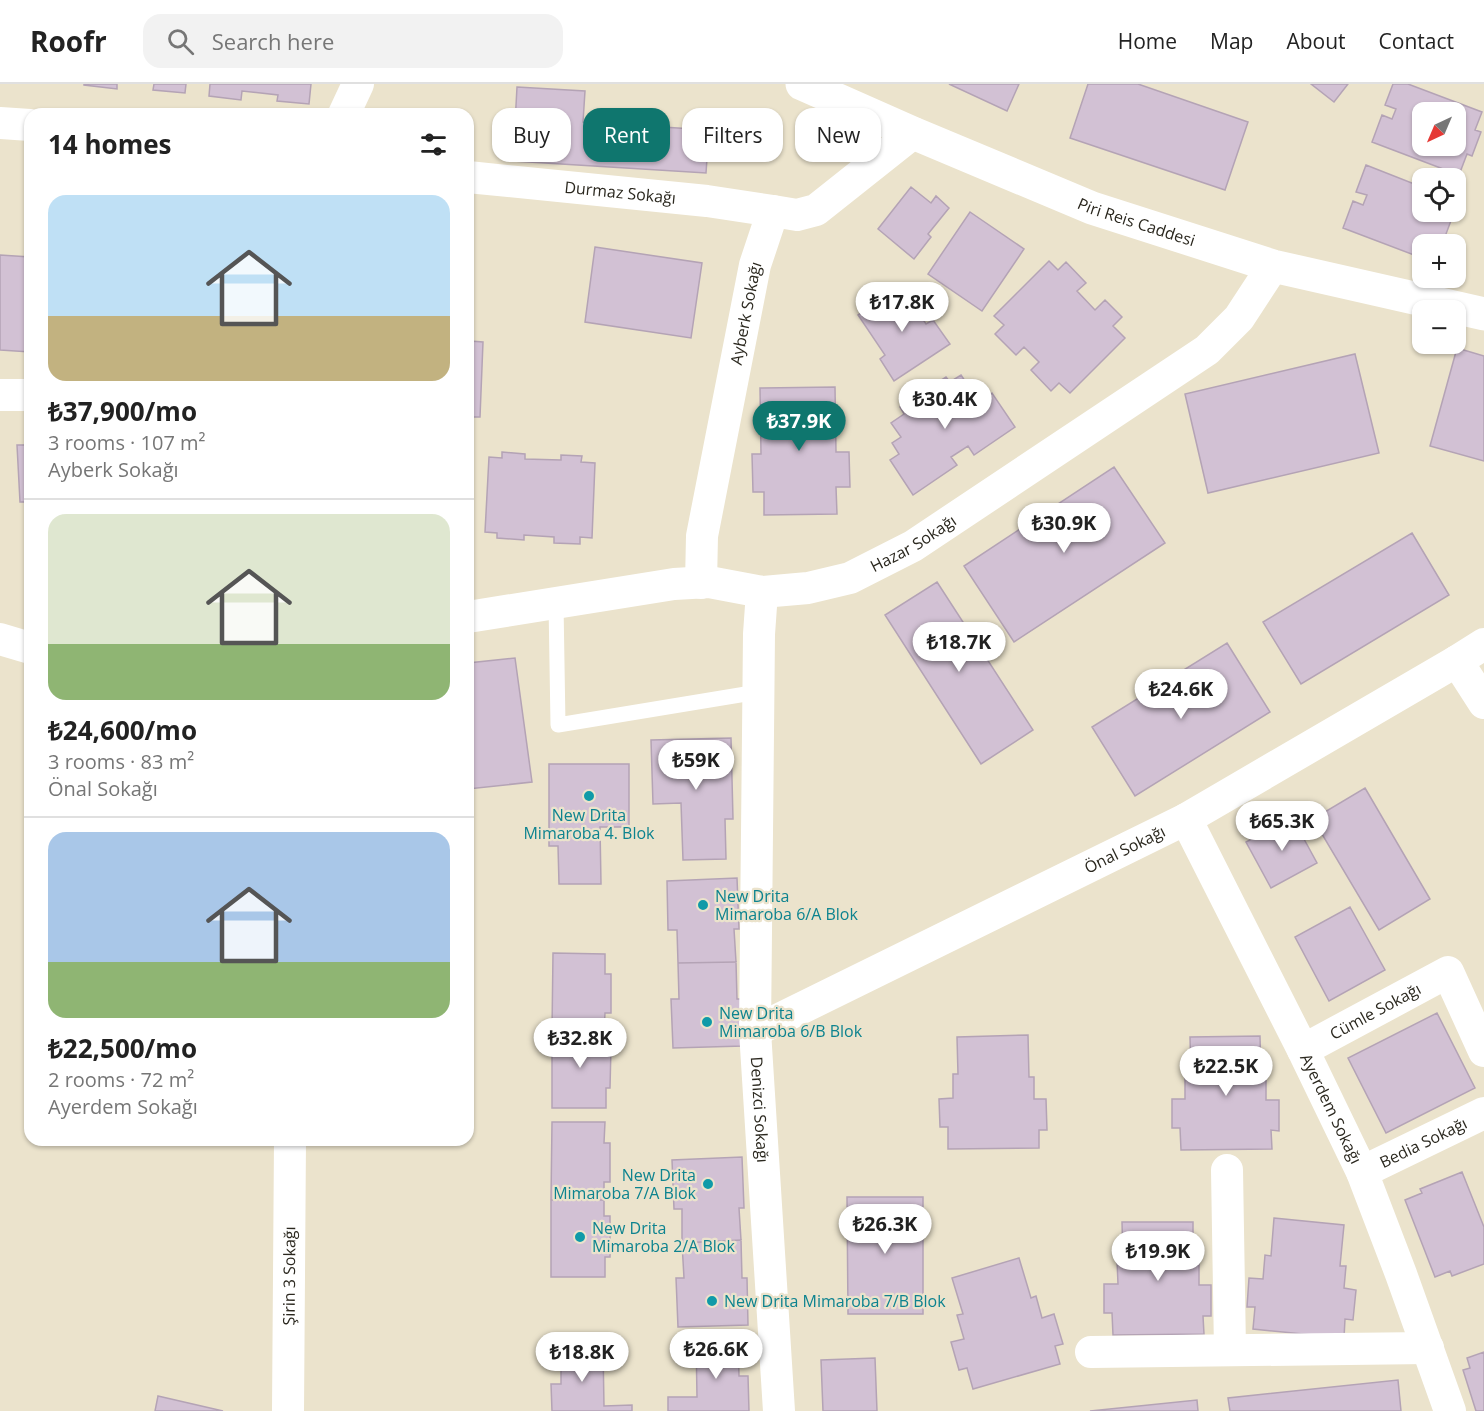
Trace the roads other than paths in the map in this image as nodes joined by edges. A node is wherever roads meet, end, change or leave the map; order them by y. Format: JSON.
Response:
{"nodes":[{"id":1,"x":358,"y":84,"type":"edge"},
{"id":2,"x":802,"y":84,"type":"edge"},
{"id":3,"x":347,"y":108,"type":"edge"},
{"id":4,"x":0,"y":123,"type":"edge"},
{"id":5,"x":24,"y":125,"type":"edge"},
{"id":6,"x":913,"y":133,"type":"junction"},
{"id":7,"x":474,"y":178,"type":"edge"},
{"id":8,"x":773,"y":211,"type":"junction"},
{"id":9,"x":1273,"y":266,"type":"junction"},
{"id":10,"x":1484,"y":314,"type":"edge"},
{"id":11,"x":0,"y":395,"type":"edge"},
{"id":12,"x":24,"y":395,"type":"edge"},
{"id":13,"x":701,"y":583,"type":"junction"},
{"id":14,"x":762,"y":592,"type":"junction"},
{"id":15,"x":556,"y":603,"type":"junction"},
{"id":16,"x":474,"y":616,"type":"edge"},
{"id":17,"x":0,"y":639,"type":"edge"},
{"id":18,"x":1484,"y":644,"type":"edge"},
{"id":19,"x":24,"y":646,"type":"edge"},
{"id":20,"x":1458,"y":661,"type":"junction"},
{"id":21,"x":758,"y":692,"type":"junction"},
{"id":22,"x":1484,"y":703,"type":"edge"},
{"id":23,"x":1186,"y":819,"type":"junction"},
{"id":24,"x":755,"y":1031,"type":"junction"},
{"id":25,"x":1303,"y":1050,"type":"junction"},
{"id":26,"x":1484,"y":1051,"type":"edge"},
{"id":27,"x":1484,"y":1113,"type":"edge"},
{"id":28,"x":290,"y":1146,"type":"edge"},
{"id":29,"x":1227,"y":1170,"type":"dead end"},
{"id":30,"x":1362,"y":1172,"type":"junction"},
{"id":31,"x":1428,"y":1348,"type":"junction"},
{"id":32,"x":1230,"y":1350,"type":"junction"},
{"id":33,"x":1091,"y":1352,"type":"dead end"},
{"id":34,"x":288,"y":1411,"type":"edge"},
{"id":35,"x":779,"y":1411,"type":"edge"},
{"id":36,"x":1450,"y":1411,"type":"edge"}],
"edges":[{"from":1,"to":3,"type":"street"},
{"from":2,"to":6,"type":"main road","name":"Piri Reis Caddesi"},
{"from":4,"to":5,"type":"street"},
{"from":6,"to":8,"type":"street"},
{"from":6,"to":9,"type":"main road","name":"Piri Reis Caddesi"},
{"from":7,"to":8,"type":"street","name":"Durmaz Sokağı"},
{"from":8,"to":13,"type":"street","name":"Ayberk Sokağı"},
{"from":9,"to":10,"type":"main road","name":"Piri Reis Caddesi"},
{"from":9,"to":14,"type":"street","name":"Hazar Sokağı"},
{"from":11,"to":12,"type":"street"},
{"from":13,"to":14,"type":"street","name":"Hazar Sokağı"},
{"from":13,"to":15,"type":"street","name":"Hazar Sokağı"},
{"from":14,"to":21,"type":"street","name":"Denizci Sokağı"},
{"from":15,"to":16,"type":"street","name":"Hazar Sokağı"},
{"from":15,"to":21,"type":"lane"},
{"from":17,"to":19,"type":"street"},
{"from":18,"to":20,"type":"street","name":"Önal Sokağı"},
{"from":20,"to":22,"type":"street"},
{"from":20,"to":23,"type":"street","name":"Önal Sokağı"},
{"from":21,"to":24,"type":"street","name":"Denizci Sokağı"},
{"from":23,"to":24,"type":"street","name":"Önal Sokağı"},
{"from":23,"to":25,"type":"street","name":"Ayerdem Sokağı"},
{"from":24,"to":35,"type":"street","name":"Denizci Sokağı"},
{"from":25,"to":26,"type":"street","name":"Cümle Sokağı"},
{"from":25,"to":30,"type":"street","name":"Ayerdem Sokağı"},
{"from":27,"to":30,"type":"street","name":"Bedia Sokağı"},
{"from":28,"to":34,"type":"street","name":"Şirin 3 Sokağı"},
{"from":29,"to":32,"type":"street"},
{"from":30,"to":31,"type":"street","name":"Ayerdem Sokağı"},
{"from":31,"to":32,"type":"street"},
{"from":31,"to":36,"type":"street","name":"Ayerdem Sokağı"},
{"from":32,"to":33,"type":"street"}]}
